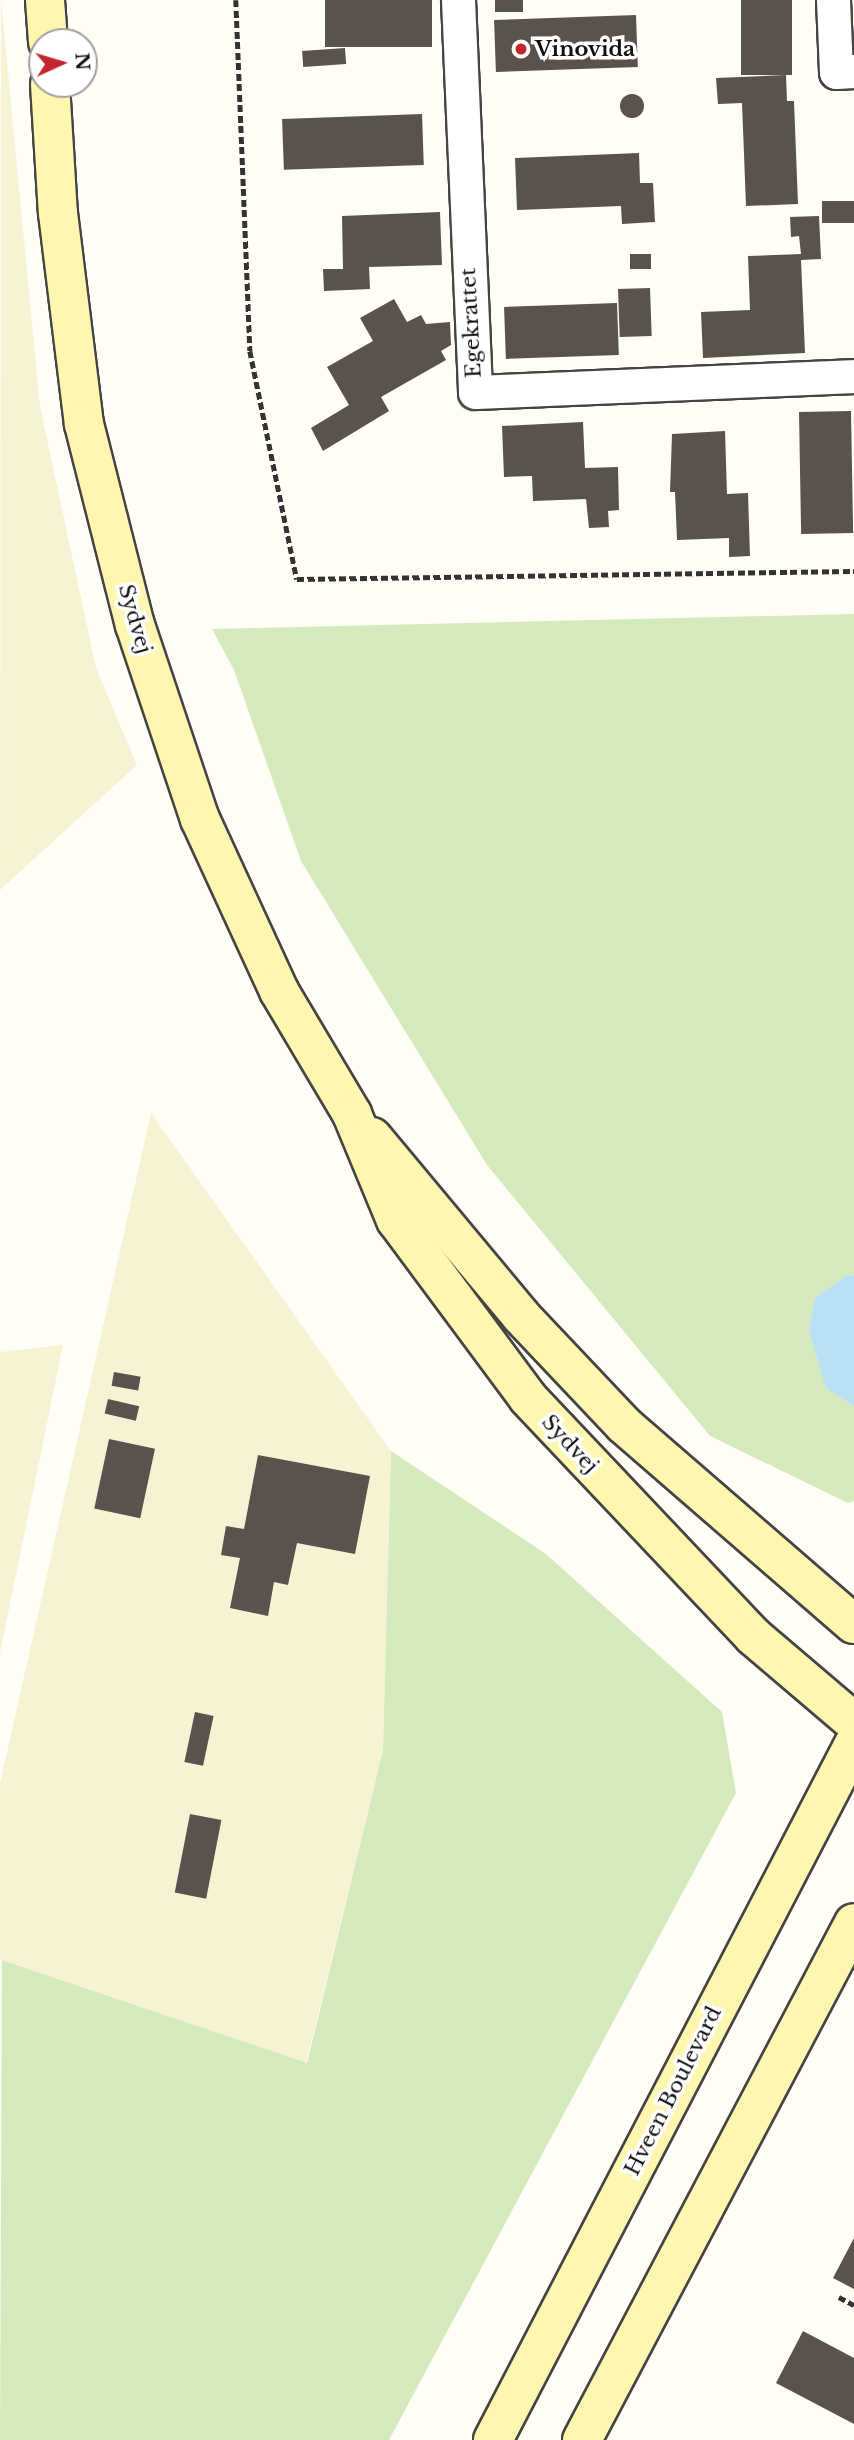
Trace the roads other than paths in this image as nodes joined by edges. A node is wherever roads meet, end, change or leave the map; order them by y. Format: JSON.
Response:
{"nodes":[{"id":1,"x":45,"y":0,"type":"edge"},
{"id":2,"x":458,"y":0,"type":"edge"},
{"id":3,"x":833,"y":0,"type":"edge"},
{"id":4,"x":47,"y":28,"type":"edge"},
{"id":5,"x":854,"y":71,"type":"edge"},
{"id":6,"x":51,"y":98,"type":"edge"},
{"id":7,"x":854,"y":376,"type":"edge"},
{"id":8,"x":352,"y":1114,"type":"junction"},
{"id":9,"x":854,"y":1624,"type":"edge"},
{"id":10,"x":854,"y":1722,"type":"edge"},
{"id":11,"x":854,"y":1744,"type":"edge"},
{"id":12,"x":854,"y":1923,"type":"edge"},
{"id":13,"x":493,"y":2440,"type":"edge"},
{"id":14,"x":582,"y":2440,"type":"edge"}],
"edges":[{"from":1,"to":4,"type":"main road"},
{"from":2,"to":7,"type":"street","name":"Egekrattet"},
{"from":3,"to":5,"type":"street"},
{"from":6,"to":8,"type":"main road","name":"Sydvej"},
{"from":8,"to":9,"type":"main road","name":"Sydvej"},
{"from":8,"to":10,"type":"main road","name":"Sydvej"},
{"from":11,"to":13,"type":"main road","name":"Hveen Boulevard"},
{"from":12,"to":14,"type":"main road"}]}
